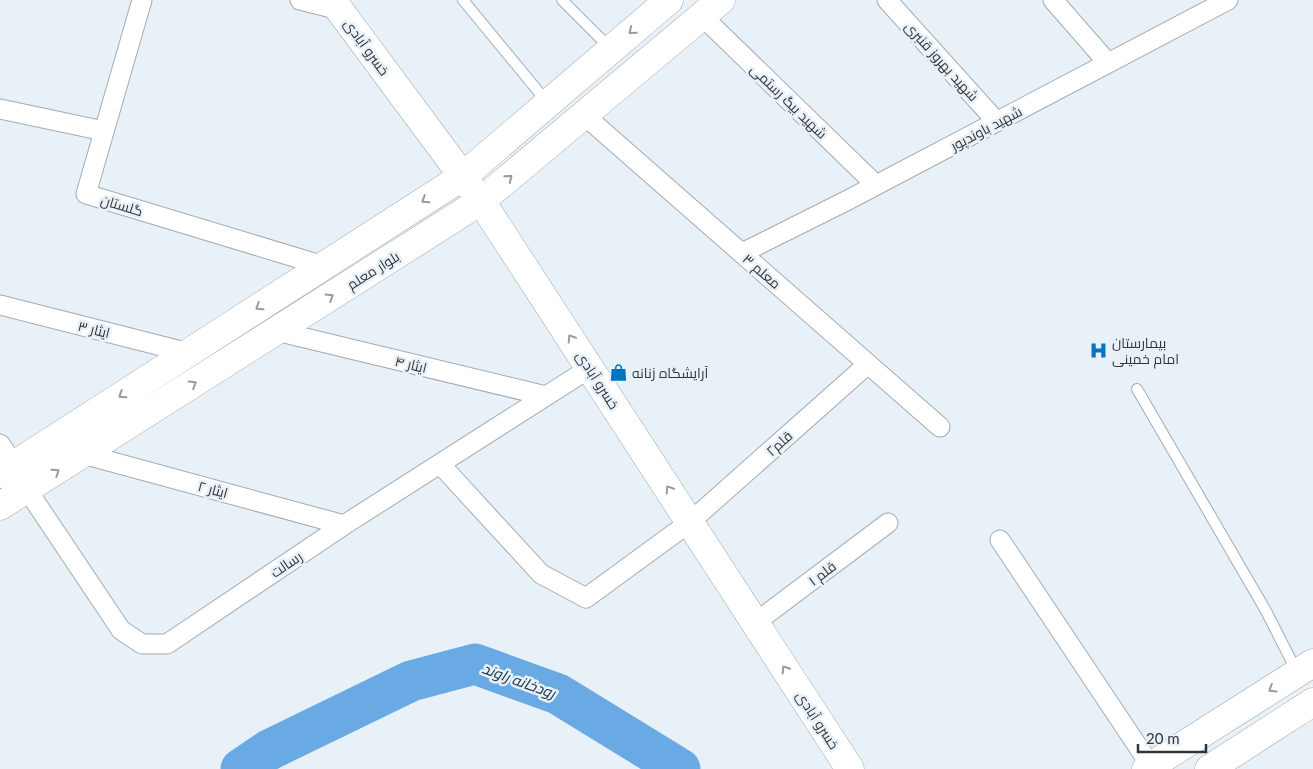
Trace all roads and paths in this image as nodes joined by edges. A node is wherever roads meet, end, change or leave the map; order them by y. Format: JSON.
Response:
{"nodes":[{"id":1,"x":142,"y":0,"type":"edge"},
{"id":2,"x":300,"y":0,"type":"edge"},
{"id":3,"x":464,"y":0,"type":"edge"},
{"id":4,"x":562,"y":0,"type":"edge"},
{"id":5,"x":669,"y":0,"type":"edge"},
{"id":6,"x":887,"y":0,"type":"edge"},
{"id":7,"x":1053,"y":0,"type":"edge"},
{"id":8,"x":1228,"y":0,"type":"edge"},
{"id":9,"x":336,"y":3,"type":"edge"},
{"id":10,"x":712,"y":8,"type":"edge"},
{"id":11,"x":611,"y":49,"type":"junction"},
{"id":12,"x":1108,"y":63,"type":"junction"},
{"id":13,"x":547,"y":102,"type":"junction"},
{"id":14,"x":0,"y":109,"type":"edge"},
{"id":15,"x":584,"y":115,"type":"junction"},
{"id":16,"x":997,"y":122,"type":"junction"},
{"id":17,"x":104,"y":131,"type":"junction"},
{"id":18,"x":462,"y":176,"type":"junction"},
{"id":19,"x":876,"y":185,"type":"junction"},
{"id":20,"x":481,"y":201,"type":"junction"},
{"id":21,"x":742,"y":253,"type":"junction"},
{"id":22,"x":324,"y":266,"type":"junction"},
{"id":23,"x":0,"y":305,"type":"edge"},
{"id":24,"x":276,"y":331,"type":"junction"},
{"id":25,"x":188,"y":353,"type":"junction"},
{"id":26,"x":868,"y":364,"type":"junction"},
{"id":27,"x":590,"y":368,"type":"junction"},
{"id":28,"x":1137,"y":389,"type":"dead end"},
{"id":29,"x":546,"y":396,"type":"junction"},
{"id":30,"x":940,"y":427,"type":"dead end"},
{"id":31,"x":83,"y":454,"type":"junction"},
{"id":32,"x":5,"y":461,"type":"edge"},
{"id":33,"x":440,"y":464,"type":"junction"},
{"id":34,"x":28,"y":491,"type":"junction"},
{"id":35,"x":0,"y":506,"type":"edge"},
{"id":36,"x":690,"y":522,"type":"junction"},
{"id":37,"x":888,"y":523,"type":"dead end"},
{"id":38,"x":344,"y":525,"type":"junction"},
{"id":39,"x":1000,"y":540,"type":"dead end"},
{"id":40,"x":755,"y":623,"type":"junction"},
{"id":41,"x":1305,"y":668,"type":"edge"},
{"id":42,"x":1313,"y":702,"type":"edge"},
{"id":43,"x":1148,"y":767,"type":"edge"},
{"id":44,"x":850,"y":769,"type":"edge"},
{"id":45,"x":1209,"y":769,"type":"edge"}],
"edges":[{"from":1,"to":17,"type":"street"},
{"from":2,"to":9,"type":"street"},
{"from":3,"to":13,"type":"lane"},
{"from":4,"to":11,"type":"lane"},
{"from":5,"to":11,"type":"main road","one_way":true},
{"from":6,"to":16,"type":"street","name":"شهید بهروز قنبری"},
{"from":7,"to":12,"type":"street"},
{"from":8,"to":12,"type":"street","name":"شهید باوندپور"},
{"from":9,"to":18,"type":"main road","name":"خسرو آبادی"},
{"from":10,"to":15,"type":"main road","name":"بلوار معلم"},
{"from":10,"to":19,"type":"street","name":"شهید بیگ رستمی"},
{"from":11,"to":13,"type":"main road"},
{"from":12,"to":16,"type":"street","name":"شهید باوندپور"},
{"from":13,"to":18,"type":"main road"},
{"from":14,"to":17,"type":"street"},
{"from":20,"to":15,"type":"main road","name":"بلوار معلم","one_way":true},
{"from":15,"to":21,"type":"street","name":"معلم ۳"},
{"from":16,"to":19,"type":"street","name":"شهید باوندپور"},
{"from":17,"to":22,"type":"street","name":"گلستان"},
{"from":18,"to":20,"type":"main road","name":"خسرو آبادی"},
{"from":18,"to":22,"type":"main road","one_way":true},
{"from":19,"to":21,"type":"street","name":"شهید باوندپور"},
{"from":24,"to":20,"type":"main road","name":"بلوار معلم","one_way":true},
{"from":27,"to":20,"type":"main road","name":"خسرو آبادی","one_way":true},
{"from":21,"to":26,"type":"street","name":"معلم ۳"},
{"from":22,"to":25,"type":"main road","one_way":true},
{"from":23,"to":25,"type":"street","name":"ایثار ۳"},
{"from":24,"to":29,"type":"street","name":"ایثار ۴"},
{"from":31,"to":24,"type":"main road","name":"بلوار معلم","one_way":true},
{"from":25,"to":32,"type":"main road","one_way":true},
{"from":26,"to":30,"type":"street","name":"معلم ۳"},
{"from":26,"to":36,"type":"street","name":"قلم۲"},
{"from":27,"to":29,"type":"street","name":"رسالت"},
{"from":36,"to":27,"type":"main road","name":"خسرو آبادی","one_way":true},
{"from":28,"to":41,"type":"lane"},
{"from":29,"to":33,"type":"street","name":"رسالت"},
{"from":34,"to":31,"type":"main road","name":"بلوار معلم","one_way":true},
{"from":31,"to":38,"type":"street","name":"ایثار ۲"},
{"from":33,"to":36,"type":"street","name":"قلم۲"},
{"from":33,"to":38,"type":"street","name":"رسالت"},
{"from":34,"to":35,"type":"main road","name":"بلوار معلم"},
{"from":34,"to":38,"type":"street","name":"رسالت"},
{"from":36,"to":40,"type":"main road","name":"خسرو آبادی"},
{"from":37,"to":40,"type":"street","name":"قلم ۱"},
{"from":39,"to":43,"type":"street"},
{"from":44,"to":40,"type":"main road","name":"خسرو آبادی","one_way":true},
{"from":41,"to":43,"type":"main road","one_way":true},
{"from":42,"to":45,"type":"main road"}]}
